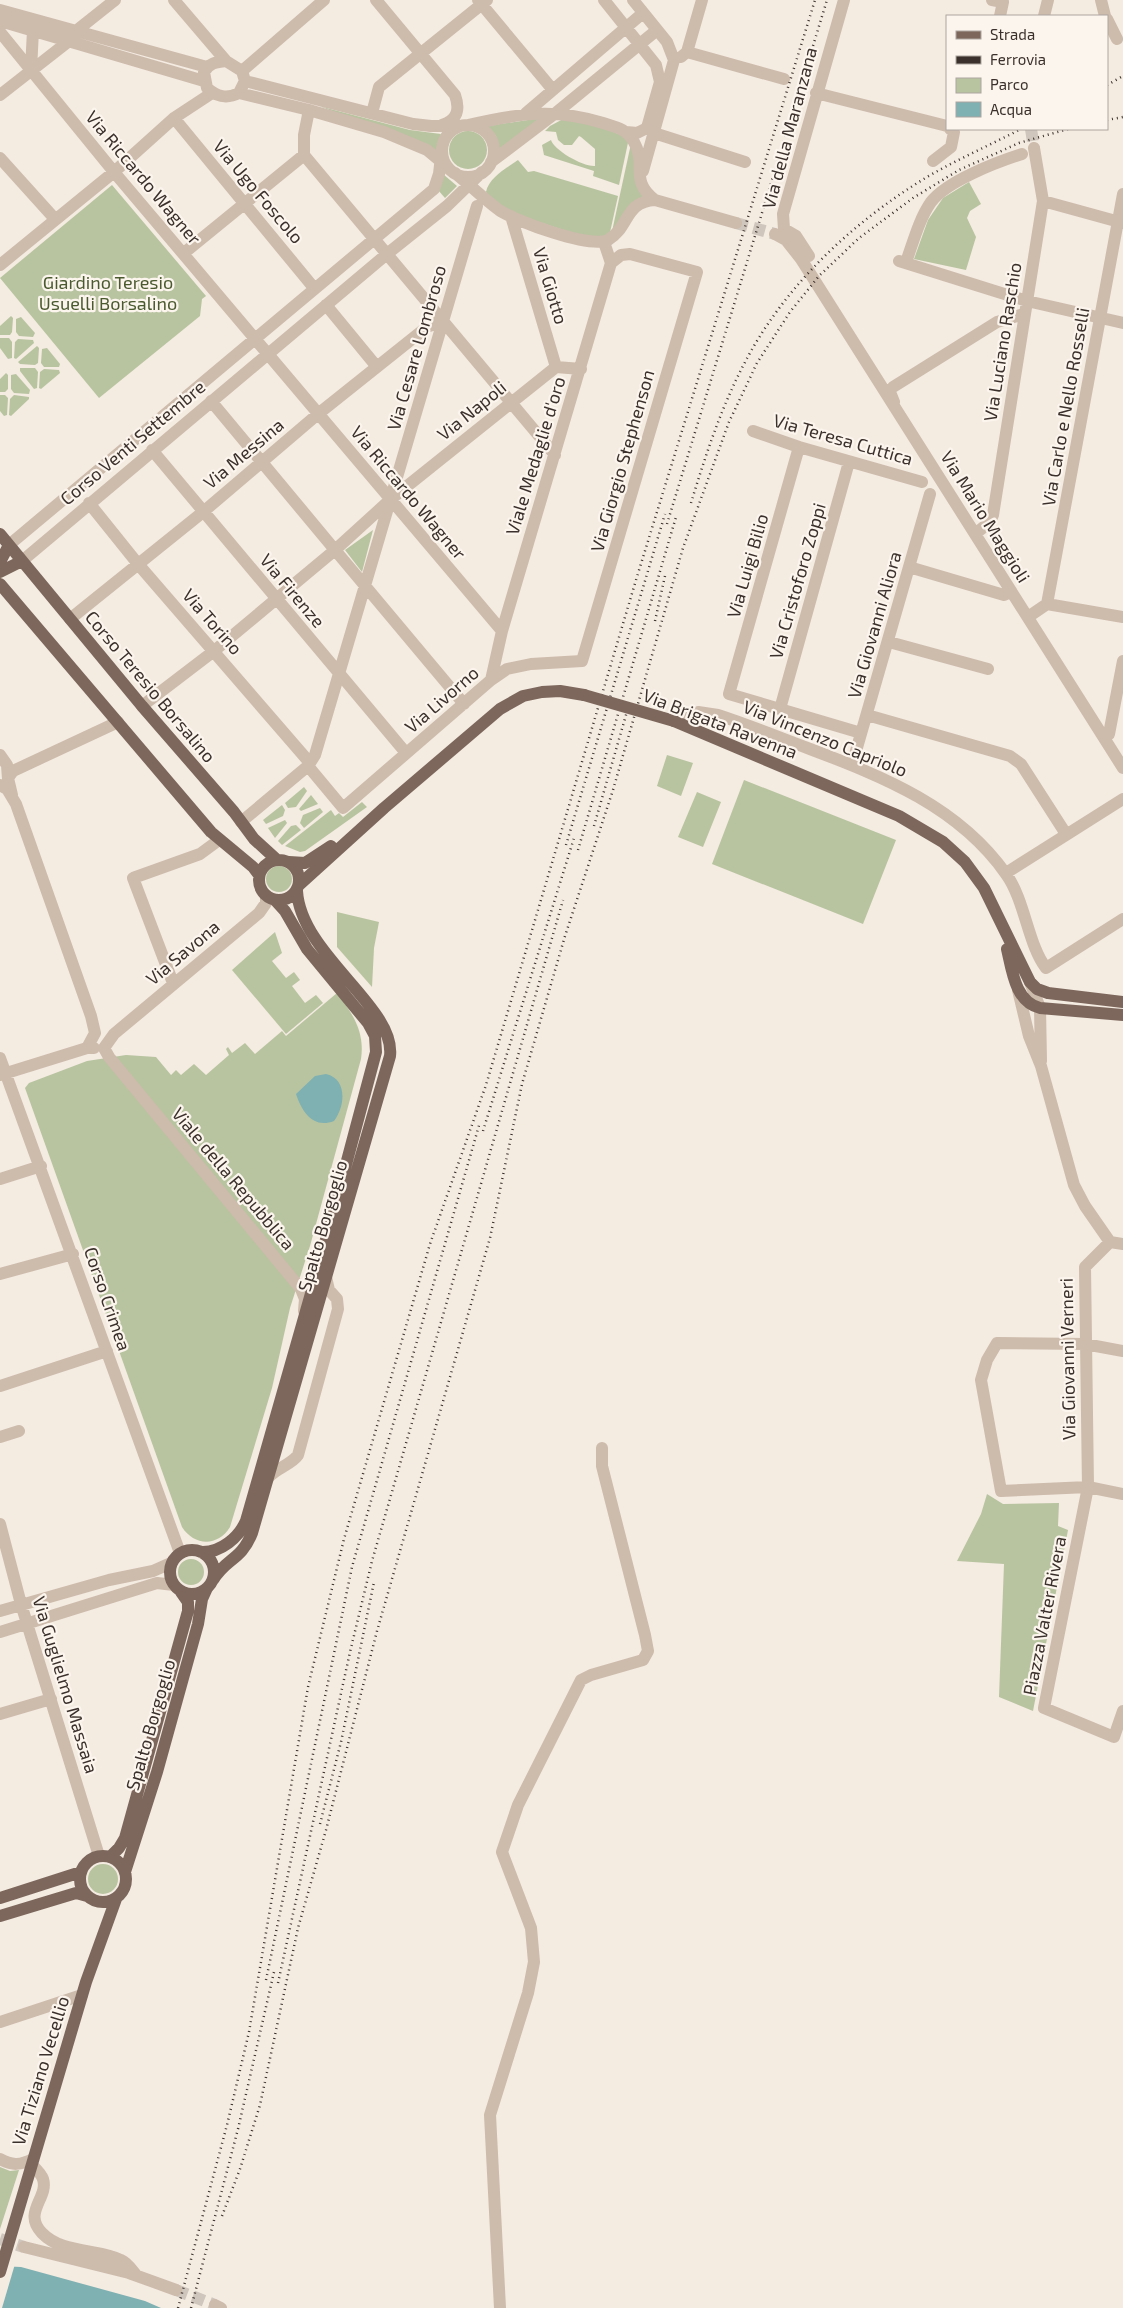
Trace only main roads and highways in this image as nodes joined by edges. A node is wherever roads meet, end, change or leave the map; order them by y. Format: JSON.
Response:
{"nodes":[{"id":1,"x":0,"y":534,"type":"edge"},
{"id":2,"x":9,"y":545,"type":"junction"},
{"id":3,"x":22,"y":561,"type":"junction"},
{"id":4,"x":0,"y":562,"type":"edge"},
{"id":5,"x":0,"y":572,"type":"edge"},
{"id":6,"x":0,"y":584,"type":"edge"},
{"id":7,"x":384,"y":808,"type":"junction"},
{"id":8,"x":283,"y":861,"type":"junction"},
{"id":9,"x":259,"y":875,"type":"junction"},
{"id":10,"x":298,"y":888,"type":"junction"},
{"id":11,"x":270,"y":897,"type":"junction"},
{"id":12,"x":999,"y":921,"type":"junction"},
{"id":13,"x":1123,"y":1002,"type":"edge"},
{"id":14,"x":1123,"y":1015,"type":"edge"},
{"id":15,"x":201,"y":1552,"type":"junction"},
{"id":16,"x":210,"y":1584,"type":"junction"},
{"id":17,"x":178,"y":1588,"type":"junction"},
{"id":18,"x":104,"y":1856,"type":"junction"},
{"id":19,"x":81,"y":1872,"type":"junction"},
{"id":20,"x":125,"y":1872,"type":"junction"},
{"id":21,"x":0,"y":1898,"type":"edge"},
{"id":22,"x":91,"y":1899,"type":"junction"},
{"id":23,"x":116,"y":1899,"type":"junction"},
{"id":24,"x":0,"y":1916,"type":"edge"},
{"id":25,"x":101,"y":1939,"type":"junction"},
{"id":26,"x":0,"y":2272,"type":"edge"}],
"edges":[{"from":1,"to":2,"type":"main road","name":"Corso Teresio Borsalino"},
{"from":2,"to":3,"type":"main road","name":"Corso Teresio Borsalino"},
{"from":2,"to":4,"type":"main road"},
{"from":3,"to":5,"type":"main road"},
{"from":3,"to":8,"type":"main road","name":"Corso Teresio Borsalino"},
{"from":6,"to":9,"type":"main road"},
{"from":7,"to":8,"type":"main road","name":"Via Brigata Ravenna"},
{"from":7,"to":10,"type":"main road","name":"Via Brigata Ravenna"},
{"from":7,"to":12,"type":"main road","name":"Via Brigata Ravenna","bridge":true},
{"from":8,"to":9,"type":"main road"},
{"from":8,"to":10,"type":"main road"},
{"from":9,"to":11,"type":"main road"},
{"from":10,"to":11,"type":"main road"},
{"from":10,"to":16,"type":"main road","name":"Spalto Borgoglio"},
{"from":11,"to":15,"type":"main road","name":"Spalto Borgoglio"},
{"from":12,"to":13,"type":"main road"},
{"from":12,"to":14,"type":"main road"},
{"from":15,"to":16,"type":"main road"},
{"from":15,"to":17,"type":"main road"},
{"from":16,"to":17,"type":"main road"},
{"from":16,"to":20,"type":"main road","name":"Spalto Borgoglio"},
{"from":17,"to":18,"type":"main road","name":"Spalto Borgoglio"},
{"from":18,"to":19,"type":"main road","name":"Spalto Borgoglio"},
{"from":18,"to":20,"type":"main road"},
{"from":19,"to":21,"type":"main road","name":"Spalto Borgoglio"},
{"from":19,"to":22,"type":"main road"},
{"from":20,"to":23,"type":"main road","name":"Spalto Borgoglio"},
{"from":22,"to":23,"type":"main road"},
{"from":22,"to":24,"type":"main road"},
{"from":22,"to":25,"type":"main road"},
{"from":23,"to":25,"type":"main road","name":"Spalto Borgoglio"},
{"from":25,"to":26,"type":"main road","name":"Via Tiziano Vecellio"}]}
